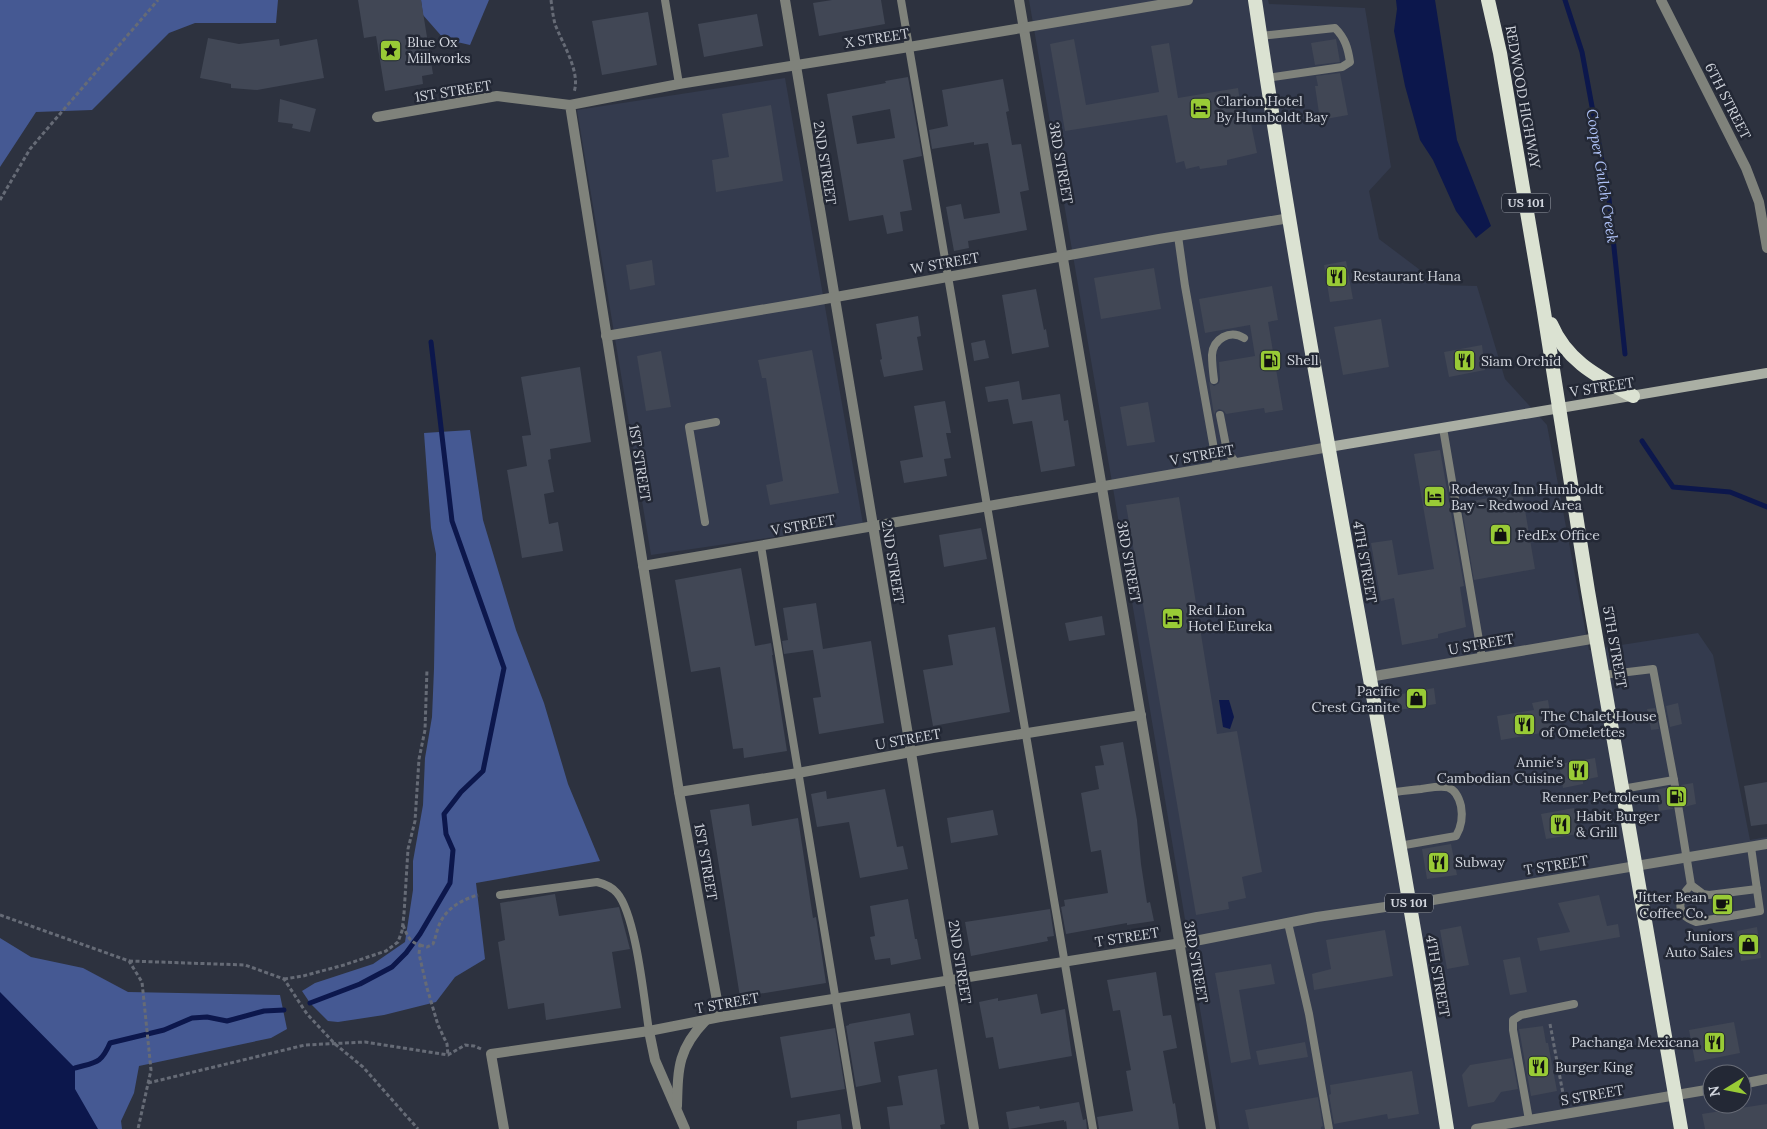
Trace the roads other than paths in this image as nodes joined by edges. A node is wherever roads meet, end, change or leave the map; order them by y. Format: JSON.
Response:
{"nodes":[{"id":1,"x":665,"y":0,"type":"edge"},
{"id":2,"x":785,"y":0,"type":"edge"},
{"id":3,"x":901,"y":0,"type":"edge"},
{"id":4,"x":1019,"y":0,"type":"edge"},
{"id":5,"x":1188,"y":0,"type":"edge"},
{"id":6,"x":1255,"y":0,"type":"edge"},
{"id":7,"x":1488,"y":0,"type":"edge"},
{"id":8,"x":1661,"y":0,"type":"edge"},
{"id":9,"x":1024,"y":27,"type":"junction"},
{"id":10,"x":1260,"y":36,"type":"junction"},
{"id":11,"x":909,"y":47,"type":"junction"},
{"id":12,"x":795,"y":64,"type":"junction"},
{"id":13,"x":1266,"y":78,"type":"junction"},
{"id":14,"x":678,"y":84,"type":"junction"},
{"id":15,"x":570,"y":105,"type":"junction"},
{"id":16,"x":376,"y":117,"type":"dead end"},
{"id":17,"x":1290,"y":218,"type":"junction"},
{"id":18,"x":1178,"y":236,"type":"junction"},
{"id":19,"x":1767,"y":248,"type":"edge"},
{"id":20,"x":1063,"y":257,"type":"junction"},
{"id":21,"x":948,"y":277,"type":"junction"},
{"id":22,"x":834,"y":297,"type":"junction"},
{"id":23,"x":1544,"y":306,"type":"junction"},
{"id":24,"x":606,"y":336,"type":"junction"},
{"id":25,"x":1244,"y":338,"type":"dead end"},
{"id":26,"x":1767,"y":373,"type":"edge"},
{"id":27,"x":1214,"y":380,"type":"dead end"},
{"id":28,"x":1633,"y":396,"type":"junction"},
{"id":29,"x":1560,"y":407,"type":"junction"},
{"id":30,"x":1220,"y":416,"type":"dead end"},
{"id":31,"x":716,"y":422,"type":"dead end"},
{"id":32,"x":1443,"y":428,"type":"junction"},
{"id":33,"x":1329,"y":447,"type":"junction"},
{"id":34,"x":1236,"y":463,"type":"junction"},
{"id":35,"x":1217,"y":466,"type":"junction"},
{"id":36,"x":1102,"y":485,"type":"junction"},
{"id":37,"x":987,"y":507,"type":"junction"},
{"id":38,"x":705,"y":522,"type":"dead end"},
{"id":39,"x":874,"y":527,"type":"junction"},
{"id":40,"x":761,"y":546,"type":"junction"},
{"id":41,"x":643,"y":566,"type":"junction"},
{"id":42,"x":1597,"y":638,"type":"junction"},
{"id":43,"x":1482,"y":658,"type":"junction"},
{"id":44,"x":1603,"y":675,"type":"junction"},
{"id":45,"x":1369,"y":677,"type":"junction"},
{"id":46,"x":1141,"y":715,"type":"junction"},
{"id":47,"x":1025,"y":734,"type":"junction"},
{"id":48,"x":911,"y":752,"type":"junction"},
{"id":49,"x":798,"y":773,"type":"junction"},
{"id":50,"x":1674,"y":780,"type":"junction"},
{"id":51,"x":1622,"y":789,"type":"junction"},
{"id":52,"x":679,"y":792,"type":"junction"},
{"id":53,"x":1390,"y":793,"type":"junction"},
{"id":54,"x":1767,"y":844,"type":"edge"},
{"id":55,"x":1399,"y":846,"type":"junction"},
{"id":56,"x":1751,"y":847,"type":"junction"},
{"id":57,"x":1687,"y":857,"type":"junction"},
{"id":58,"x":1636,"y":866,"type":"junction"},
{"id":59,"x":1691,"y":885,"type":"junction"},
{"id":60,"x":1757,"y":889,"type":"junction"},
{"id":61,"x":500,"y":895,"type":"dead end"},
{"id":62,"x":1409,"y":903,"type":"junction"},
{"id":63,"x":1288,"y":923,"type":"junction"},
{"id":64,"x":1179,"y":943,"type":"junction"},
{"id":65,"x":1064,"y":961,"type":"junction"},
{"id":66,"x":950,"y":980,"type":"junction"},
{"id":67,"x":835,"y":999,"type":"junction"},
{"id":68,"x":1574,"y":1004,"type":"dead end"},
{"id":69,"x":720,"y":1017,"type":"junction"},
{"id":70,"x":706,"y":1020,"type":"junction"},
{"id":71,"x":649,"y":1031,"type":"junction"},
{"id":72,"x":1767,"y":1080,"type":"edge"},
{"id":73,"x":1752,"y":1082,"type":"edge"},
{"id":74,"x":1702,"y":1091,"type":"edge"},
{"id":75,"x":1675,"y":1095,"type":"junction"},
{"id":76,"x":677,"y":1109,"type":"junction"},
{"id":77,"x":1529,"y":1120,"type":"junction"},
{"id":78,"x":504,"y":1129,"type":"edge"},
{"id":79,"x":685,"y":1129,"type":"edge"},
{"id":80,"x":857,"y":1129,"type":"edge"},
{"id":81,"x":974,"y":1129,"type":"edge"},
{"id":82,"x":1094,"y":1129,"type":"edge"},
{"id":83,"x":1211,"y":1129,"type":"edge"},
{"id":84,"x":1329,"y":1129,"type":"edge"},
{"id":85,"x":1447,"y":1129,"type":"edge"},
{"id":86,"x":1476,"y":1129,"type":"edge"},
{"id":87,"x":1681,"y":1129,"type":"edge"}],
"edges":[{"from":1,"to":14,"type":"lane"},
{"from":2,"to":12,"type":"street","name":"2ND STREET"},
{"from":3,"to":11,"type":"lane"},
{"from":4,"to":9,"type":"street","name":"3RD STREET"},
{"from":5,"to":9,"type":"street","name":"X STREET"},
{"from":6,"to":10,"type":"highway","name":"4TH STREET","number":"US 101"},
{"from":7,"to":23,"type":"highway","name":"REDWOOD HIGHWAY","number":"US 101"},
{"from":8,"to":19,"type":"street","name":"6TH STREET"},
{"from":9,"to":11,"type":"street","name":"X STREET"},
{"from":9,"to":20,"type":"street","name":"3RD STREET"},
{"from":10,"to":13,"type":"highway","name":"4TH STREET","number":"US 101"},
{"from":10,"to":13,"type":"lane"},
{"from":11,"to":12,"type":"street","name":"X STREET"},
{"from":11,"to":21,"type":"lane"},
{"from":12,"to":14,"type":"street","name":"X STREET"},
{"from":12,"to":22,"type":"street","name":"2ND STREET"},
{"from":13,"to":17,"type":"highway","name":"4TH STREET","number":"US 101"},
{"from":14,"to":15,"type":"street","name":"X STREET"},
{"from":15,"to":16,"type":"street","name":"1ST STREET"},
{"from":15,"to":24,"type":"street","name":"1ST STREET"},
{"from":17,"to":18,"type":"street","name":"W STREET"},
{"from":17,"to":33,"type":"highway","name":"4TH STREET","number":"US 101"},
{"from":18,"to":20,"type":"street","name":"W STREET"},
{"from":18,"to":35,"type":"lane"},
{"from":20,"to":21,"type":"street","name":"W STREET"},
{"from":20,"to":36,"type":"street","name":"3RD STREET"},
{"from":21,"to":22,"type":"street","name":"W STREET"},
{"from":21,"to":37,"type":"lane"},
{"from":22,"to":24,"type":"street","name":"W STREET"},
{"from":22,"to":39,"type":"street","name":"2ND STREET"},
{"from":23,"to":28,"type":"highway"},
{"from":23,"to":29,"type":"highway","name":"REDWOOD HIGHWAY","number":"US 101"},
{"from":24,"to":41,"type":"street","name":"1ST STREET"},
{"from":25,"to":27,"type":"lane"},
{"from":26,"to":28,"type":"main road","name":"V STREET"},
{"from":28,"to":29,"type":"main road","name":"V STREET"},
{"from":29,"to":32,"type":"main road","name":"V STREET"},
{"from":29,"to":42,"type":"highway","name":"5TH STREET","number":"US 101"},
{"from":30,"to":34,"type":"lane"},
{"from":31,"to":38,"type":"lane"},
{"from":32,"to":33,"type":"main road","name":"V STREET"},
{"from":32,"to":43,"type":"lane"},
{"from":33,"to":34,"type":"street","name":"V STREET"},
{"from":33,"to":45,"type":"highway","name":"4TH STREET","number":"US 101"},
{"from":34,"to":35,"type":"street","name":"V STREET"},
{"from":35,"to":36,"type":"street","name":"V STREET"},
{"from":36,"to":37,"type":"street","name":"V STREET"},
{"from":36,"to":46,"type":"street","name":"3RD STREET"},
{"from":37,"to":39,"type":"street","name":"V STREET"},
{"from":37,"to":47,"type":"lane"},
{"from":39,"to":40,"type":"street","name":"V STREET"},
{"from":39,"to":48,"type":"street","name":"2ND STREET"},
{"from":40,"to":41,"type":"street","name":"V STREET"},
{"from":40,"to":49,"type":"lane"},
{"from":41,"to":52,"type":"street","name":"1ST STREET"},
{"from":42,"to":43,"type":"street","name":"U STREET"},
{"from":42,"to":44,"type":"highway","name":"5TH STREET","number":"US 101"},
{"from":43,"to":45,"type":"street","name":"U STREET"},
{"from":44,"to":50,"type":"lane"},
{"from":44,"to":51,"type":"highway","name":"5TH STREET","number":"US 101"},
{"from":45,"to":53,"type":"highway","name":"4TH STREET","number":"US 101"},
{"from":46,"to":47,"type":"street","name":"U STREET"},
{"from":46,"to":64,"type":"street","name":"3RD STREET"},
{"from":47,"to":48,"type":"street","name":"U STREET"},
{"from":47,"to":65,"type":"lane"},
{"from":48,"to":49,"type":"street","name":"U STREET"},
{"from":48,"to":66,"type":"street","name":"2ND STREET"},
{"from":49,"to":52,"type":"street","name":"U STREET"},
{"from":49,"to":67,"type":"lane"},
{"from":50,"to":51,"type":"lane"},
{"from":50,"to":57,"type":"lane"},
{"from":51,"to":58,"type":"highway","name":"5TH STREET","number":"US 101"},
{"from":52,"to":69,"type":"street","name":"1ST STREET"},
{"from":53,"to":55,"type":"highway","name":"4TH STREET","number":"US 101"},
{"from":53,"to":55,"type":"lane"},
{"from":54,"to":56,"type":"street","name":"T STREET"},
{"from":55,"to":62,"type":"highway","name":"4TH STREET","number":"US 101"},
{"from":56,"to":57,"type":"street","name":"T STREET"},
{"from":56,"to":60,"type":"lane"},
{"from":57,"to":58,"type":"street","name":"T STREET"},
{"from":57,"to":59,"type":"lane"},
{"from":58,"to":62,"type":"street","name":"T STREET"},
{"from":58,"to":75,"type":"highway","name":"5TH STREET","number":"US 101"},
{"from":59,"to":60,"type":"lane"},
{"from":59,"to":60,"type":"lane"},
{"from":61,"to":71,"type":"lane"},
{"from":62,"to":63,"type":"street","name":"T STREET"},
{"from":62,"to":85,"type":"highway","name":"4TH STREET","number":"US 101"},
{"from":63,"to":64,"type":"street","name":"T STREET"},
{"from":63,"to":84,"type":"lane"},
{"from":64,"to":65,"type":"street","name":"T STREET"},
{"from":64,"to":83,"type":"street","name":"3RD STREET"},
{"from":65,"to":66,"type":"street","name":"T STREET"},
{"from":65,"to":82,"type":"lane"},
{"from":66,"to":67,"type":"street","name":"T STREET"},
{"from":66,"to":81,"type":"street","name":"2ND STREET"},
{"from":67,"to":69,"type":"street","name":"T STREET"},
{"from":67,"to":80,"type":"lane"},
{"from":68,"to":77,"type":"lane"},
{"from":69,"to":70,"type":"street","name":"T STREET"},
{"from":70,"to":71,"type":"street","name":"T STREET"},
{"from":70,"to":76,"type":"street"},
{"from":71,"to":76,"type":"street"},
{"from":71,"to":78,"type":"street","name":"T STREET"},
{"from":72,"to":73,"type":"street"},
{"from":74,"to":75,"type":"street","name":"S STREET"},
{"from":75,"to":77,"type":"street","name":"S STREET"},
{"from":75,"to":87,"type":"highway","name":"5TH STREET","number":"US 101"},
{"from":76,"to":79,"type":"street"},
{"from":77,"to":86,"type":"street","name":"S STREET"}]}
